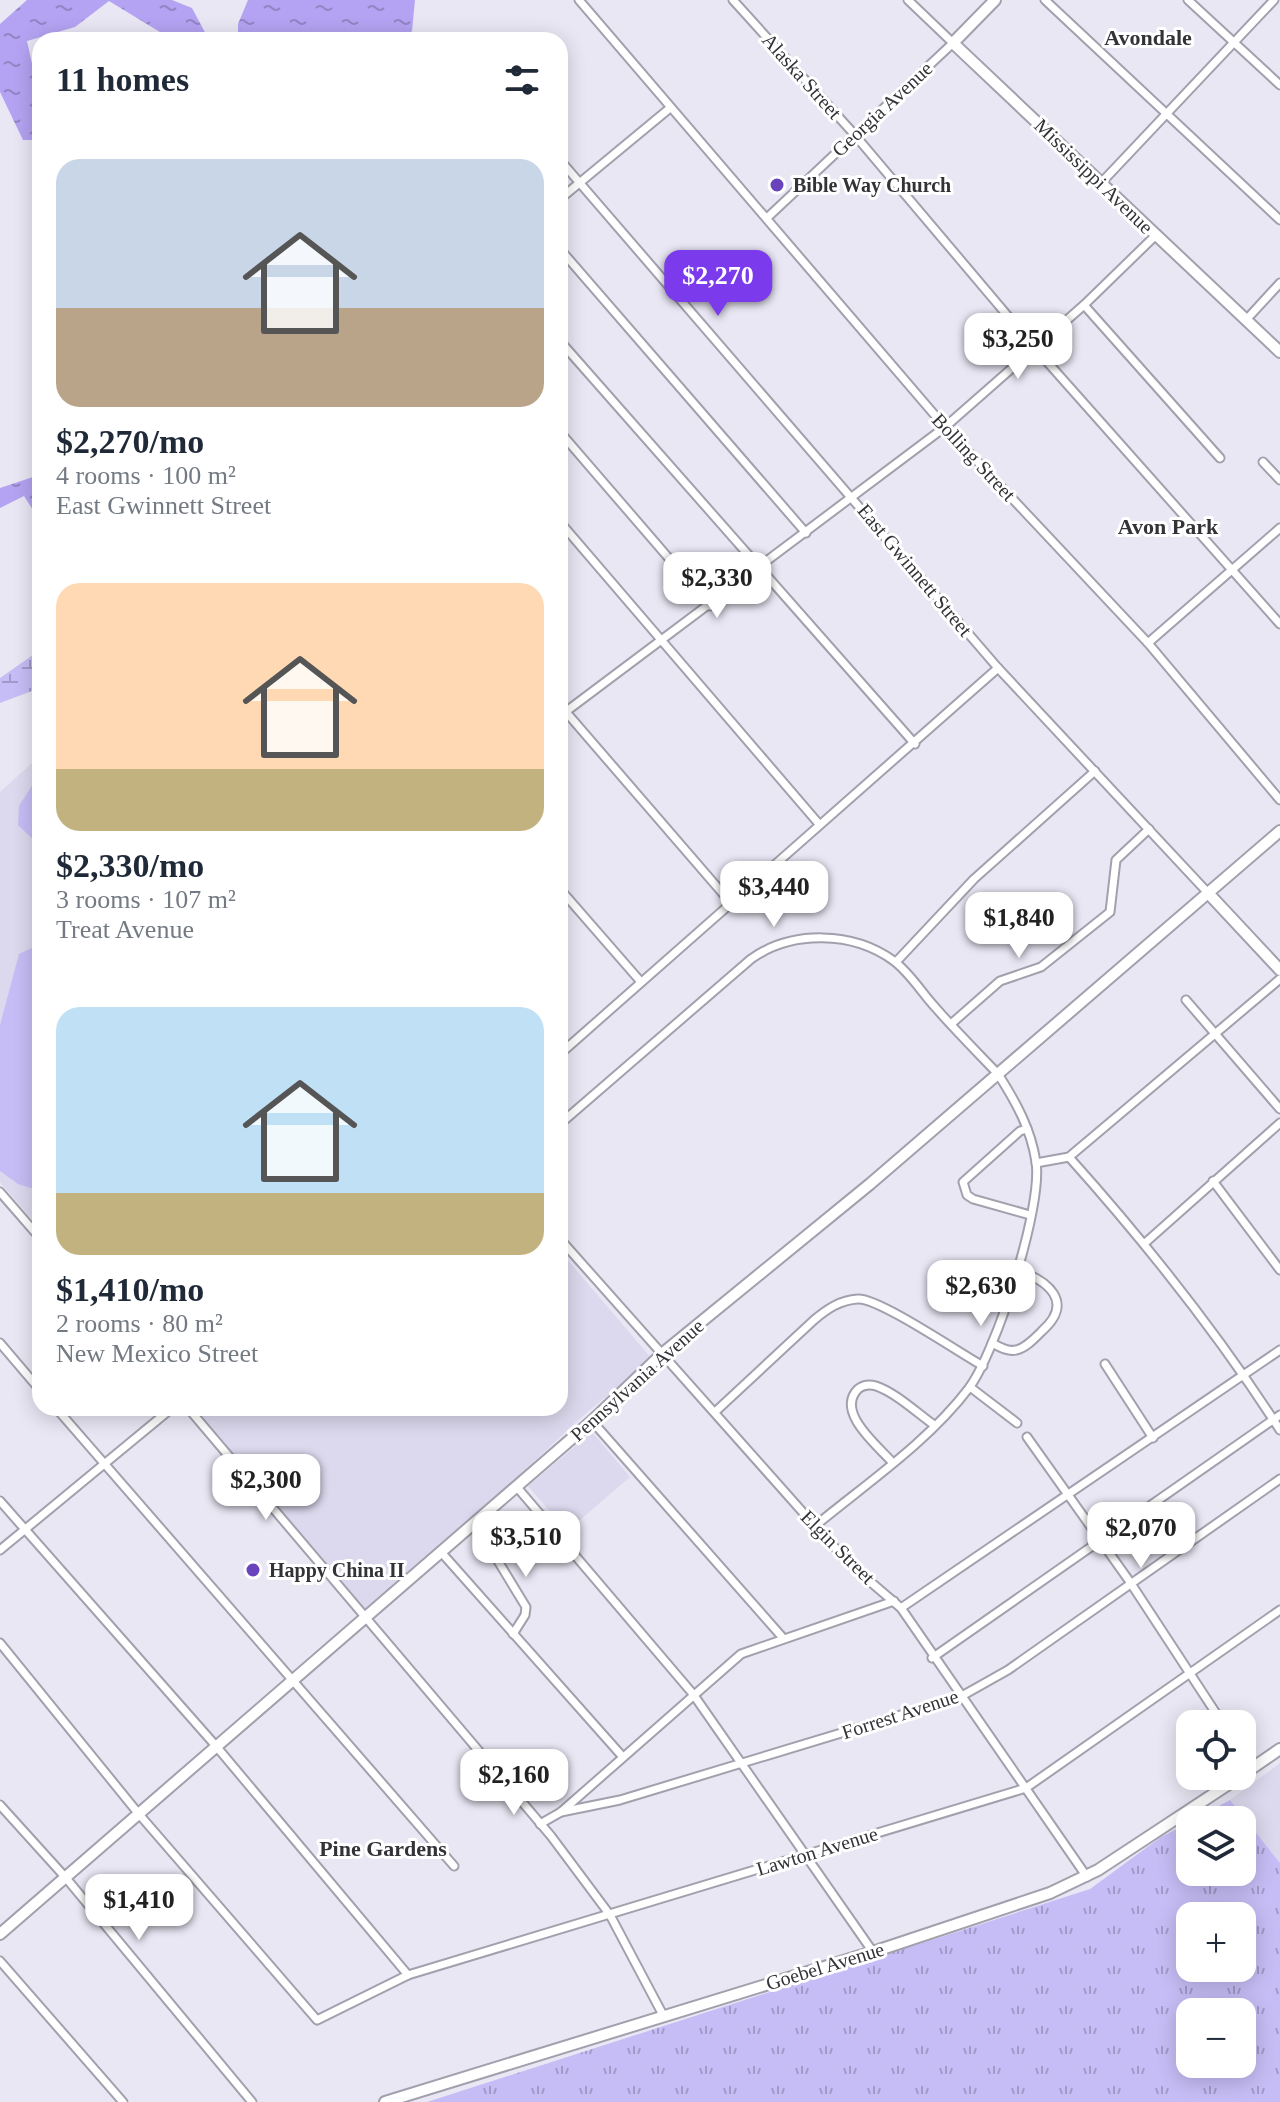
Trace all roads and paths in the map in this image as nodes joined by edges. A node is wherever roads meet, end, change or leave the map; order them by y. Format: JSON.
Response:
{"nodes":[{"id":1,"x":579,"y":0,"type":"edge"},
{"id":2,"x":733,"y":0,"type":"edge"},
{"id":3,"x":908,"y":0,"type":"edge"},
{"id":4,"x":995,"y":0,"type":"edge"},
{"id":5,"x":1045,"y":0,"type":"edge"},
{"id":6,"x":1188,"y":0,"type":"edge"},
{"id":7,"x":1274,"y":0,"type":"edge"},
{"id":8,"x":953,"y":43,"type":"junction"},
{"id":9,"x":1234,"y":43,"type":"junction"},
{"id":10,"x":1280,"y":85,"type":"edge"},
{"id":11,"x":670,"y":108,"type":"junction"},
{"id":12,"x":1168,"y":114,"type":"junction"},
{"id":13,"x":854,"y":134,"type":"junction"},
{"id":14,"x":568,"y":169,"type":"edge"},
{"id":15,"x":579,"y":182,"type":"junction"},
{"id":16,"x":1102,"y":182,"type":"junction"},
{"id":17,"x":568,"y":192,"type":"edge"},
{"id":18,"x":768,"y":217,"type":"junction"},
{"id":19,"x":1280,"y":220,"type":"edge"},
{"id":20,"x":1156,"y":235,"type":"junction"},
{"id":21,"x":568,"y":258,"type":"edge"},
{"id":22,"x":1280,"y":283,"type":"edge"},
{"id":23,"x":1084,"y":305,"type":"junction"},
{"id":24,"x":1246,"y":320,"type":"junction"},
{"id":25,"x":1034,"y":347,"type":"junction"},
{"id":26,"x":568,"y":350,"type":"edge"},
{"id":27,"x":1280,"y":352,"type":"edge"},
{"id":28,"x":945,"y":427,"type":"junction"},
{"id":29,"x":568,"y":441,"type":"edge"},
{"id":30,"x":1220,"y":458,"type":"dead end"},
{"id":31,"x":1263,"y":462,"type":"dead end"},
{"id":32,"x":1280,"y":480,"type":"edge"},
{"id":33,"x":853,"y":497,"type":"junction"},
{"id":34,"x":1280,"y":528,"type":"edge"},
{"id":35,"x":568,"y":531,"type":"edge"},
{"id":36,"x":806,"y":533,"type":"junction"},
{"id":37,"x":759,"y":568,"type":"junction"},
{"id":38,"x":1231,"y":569,"type":"junction"},
{"id":39,"x":710,"y":606,"type":"junction"},
{"id":40,"x":1280,"y":624,"type":"edge"},
{"id":41,"x":663,"y":641,"type":"junction"},
{"id":42,"x":1148,"y":643,"type":"junction"},
{"id":43,"x":998,"y":668,"type":"junction"},
{"id":44,"x":568,"y":707,"type":"edge"},
{"id":45,"x":568,"y":718,"type":"edge"},
{"id":46,"x":915,"y":744,"type":"junction"},
{"id":47,"x":1095,"y":771,"type":"junction"},
{"id":48,"x":1280,"y":800,"type":"edge"},
{"id":49,"x":819,"y":824,"type":"junction"},
{"id":50,"x":1149,"y":829,"type":"junction"},
{"id":51,"x":1280,"y":831,"type":"edge"},
{"id":52,"x":1209,"y":894,"type":"junction"},
{"id":53,"x":568,"y":898,"type":"edge"},
{"id":54,"x":731,"y":903,"type":"junction"},
{"id":55,"x":896,"y":962,"type":"junction"},
{"id":56,"x":1280,"y":970,"type":"edge"},
{"id":57,"x":1280,"y":979,"type":"edge"},
{"id":58,"x":641,"y":982,"type":"junction"},
{"id":59,"x":1186,"y":1000,"type":"dead end"},
{"id":60,"x":951,"y":1024,"type":"junction"},
{"id":61,"x":1216,"y":1035,"type":"junction"},
{"id":62,"x":568,"y":1047,"type":"edge"},
{"id":63,"x":998,"y":1074,"type":"junction"},
{"id":64,"x":1280,"y":1109,"type":"edge"},
{"id":65,"x":568,"y":1117,"type":"edge"},
{"id":66,"x":1280,"y":1123,"type":"edge"},
{"id":67,"x":1027,"y":1129,"type":"junction"},
{"id":68,"x":1069,"y":1157,"type":"junction"},
{"id":69,"x":1036,"y":1163,"type":"junction"},
{"id":70,"x":1213,"y":1181,"type":"junction"},
{"id":71,"x":0,"y":1192,"type":"edge"},
{"id":72,"x":1030,"y":1215,"type":"junction"},
{"id":73,"x":32,"y":1229,"type":"edge"},
{"id":74,"x":1145,"y":1243,"type":"junction"},
{"id":75,"x":568,"y":1248,"type":"edge"},
{"id":76,"x":1016,"y":1270,"type":"junction"},
{"id":77,"x":1280,"y":1270,"type":"edge"},
{"id":78,"x":0,"y":1343,"type":"edge"},
{"id":79,"x":992,"y":1343,"type":"junction"},
{"id":80,"x":1280,"y":1350,"type":"edge"},
{"id":81,"x":663,"y":1353,"type":"junction"},
{"id":82,"x":1105,"y":1364,"type":"dead end"},
{"id":83,"x":983,"y":1366,"type":"junction"},
{"id":84,"x":1244,"y":1374,"type":"junction"},
{"id":85,"x":32,"y":1381,"type":"edge"},
{"id":86,"x":970,"y":1387,"type":"junction"},
{"id":87,"x":715,"y":1412,"type":"junction"},
{"id":88,"x":63,"y":1416,"type":"edge"},
{"id":89,"x":162,"y":1416,"type":"edge"},
{"id":90,"x":195,"y":1416,"type":"edge"},
{"id":91,"x":1277,"y":1418,"type":"edge"},
{"id":92,"x":592,"y":1421,"type":"junction"},
{"id":93,"x":1017,"y":1423,"type":"dead end"},
{"id":94,"x":934,"y":1425,"type":"junction"},
{"id":95,"x":1280,"y":1430,"type":"edge"},
{"id":96,"x":1027,"y":1437,"type":"dead end"},
{"id":97,"x":1153,"y":1438,"type":"junction"},
{"id":98,"x":892,"y":1462,"type":"junction"},
{"id":99,"x":103,"y":1463,"type":"junction"},
{"id":100,"x":1280,"y":1479,"type":"edge"},
{"id":101,"x":516,"y":1486,"type":"junction"},
{"id":102,"x":1070,"y":1496,"type":"junction"},
{"id":103,"x":0,"y":1501,"type":"edge"},
{"id":104,"x":541,"y":1515,"type":"junction"},
{"id":105,"x":815,"y":1526,"type":"junction"},
{"id":106,"x":23,"y":1528,"type":"junction"},
{"id":107,"x":1101,"y":1540,"type":"junction"},
{"id":108,"x":0,"y":1550,"type":"edge"},
{"id":109,"x":441,"y":1552,"type":"junction"},
{"id":110,"x":1130,"y":1582,"type":"junction"},
{"id":111,"x":894,"y":1601,"type":"junction"},
{"id":112,"x":901,"y":1608,"type":"junction"},
{"id":113,"x":1280,"y":1610,"type":"edge"},
{"id":114,"x":367,"y":1617,"type":"junction"},
{"id":115,"x":513,"y":1634,"type":"junction"},
{"id":116,"x":783,"y":1638,"type":"junction"},
{"id":117,"x":0,"y":1643,"type":"edge"},
{"id":118,"x":932,"y":1658,"type":"junction"},
{"id":119,"x":1189,"y":1672,"type":"junction"},
{"id":120,"x":292,"y":1683,"type":"junction"},
{"id":121,"x":693,"y":1694,"type":"junction"},
{"id":122,"x":960,"y":1697,"type":"junction"},
{"id":123,"x":1214,"y":1710,"type":"edge"},
{"id":124,"x":216,"y":1746,"type":"junction"},
{"id":125,"x":1280,"y":1749,"type":"edge"},
{"id":126,"x":622,"y":1756,"type":"junction"},
{"id":127,"x":743,"y":1763,"type":"junction"},
{"id":128,"x":1256,"y":1766,"type":"edge"},
{"id":129,"x":1026,"y":1788,"type":"junction"},
{"id":130,"x":1221,"y":1790,"type":"edge"},
{"id":131,"x":0,"y":1805,"type":"edge"},
{"id":132,"x":561,"y":1812,"type":"junction"},
{"id":133,"x":138,"y":1813,"type":"junction"},
{"id":134,"x":540,"y":1824,"type":"junction"},
{"id":135,"x":806,"y":1854,"type":"junction"},
{"id":136,"x":454,"y":1866,"type":"dead end"},
{"id":137,"x":1087,"y":1877,"type":"junction"},
{"id":138,"x":66,"y":1878,"type":"junction"},
{"id":139,"x":610,"y":1915,"type":"junction"},
{"id":140,"x":0,"y":1934,"type":"edge"},
{"id":141,"x":873,"y":1952,"type":"junction"},
{"id":142,"x":0,"y":1961,"type":"edge"},
{"id":143,"x":408,"y":1975,"type":"junction"},
{"id":144,"x":663,"y":2015,"type":"junction"},
{"id":145,"x":123,"y":2102,"type":"edge"},
{"id":146,"x":252,"y":2102,"type":"edge"},
{"id":147,"x":385,"y":2102,"type":"edge"}],
"edges":[{"from":1,"to":11,"type":"street","name":"Bolling Street"},
{"from":2,"to":13,"type":"street","name":"Alaska Street"},
{"from":3,"to":8,"type":"street","name":"Mississippi Avenue"},
{"from":4,"to":8,"type":"main road","name":"Georgia Avenue"},
{"from":5,"to":12,"type":"street"},
{"from":6,"to":9,"type":"street"},
{"from":7,"to":9,"type":"street"},
{"from":8,"to":13,"type":"street","name":"Georgia Avenue"},
{"from":8,"to":16,"type":"main road","name":"Mississippi Avenue"},
{"from":9,"to":10,"type":"street"},
{"from":9,"to":12,"type":"street"},
{"from":11,"to":15,"type":"street"},
{"from":11,"to":18,"type":"street","name":"Bolling Street"},
{"from":12,"to":16,"type":"street"},
{"from":12,"to":19,"type":"street"},
{"from":13,"to":18,"type":"street","name":"Georgia Avenue"},
{"from":13,"to":25,"type":"street","name":"Alaska Street"},
{"from":14,"to":15,"type":"street","name":"East Gwinnett Street"},
{"from":15,"to":17,"type":"street"},
{"from":15,"to":33,"type":"street","name":"East Gwinnett Street"},
{"from":16,"to":20,"type":"main road","name":"Mississippi Avenue"},
{"from":18,"to":28,"type":"street","name":"Bolling Street"},
{"from":20,"to":23,"type":"street"},
{"from":20,"to":24,"type":"main road","name":"Mississippi Avenue"},
{"from":21,"to":36,"type":"street"},
{"from":22,"to":24,"type":"street"},
{"from":23,"to":25,"type":"street"},
{"from":23,"to":30,"type":"street"},
{"from":24,"to":27,"type":"main road","name":"Mississippi Avenue"},
{"from":25,"to":28,"type":"street"},
{"from":25,"to":38,"type":"street","name":"Alaska Street"},
{"from":26,"to":37,"type":"street"},
{"from":28,"to":33,"type":"street"},
{"from":28,"to":42,"type":"street","name":"Bolling Street"},
{"from":29,"to":39,"type":"street"},
{"from":31,"to":32,"type":"street"},
{"from":33,"to":36,"type":"street"},
{"from":33,"to":43,"type":"street","name":"East Gwinnett Street"},
{"from":34,"to":38,"type":"street"},
{"from":35,"to":41,"type":"street"},
{"from":36,"to":37,"type":"street"},
{"from":37,"to":39,"type":"street"},
{"from":37,"to":46,"type":"street"},
{"from":38,"to":40,"type":"street","name":"Alaska Street"},
{"from":38,"to":42,"type":"street"},
{"from":39,"to":41,"type":"street"},
{"from":41,"to":44,"type":"street"},
{"from":41,"to":49,"type":"street"},
{"from":42,"to":48,"type":"street","name":"Bolling Street"},
{"from":43,"to":46,"type":"street"},
{"from":43,"to":47,"type":"street","name":"East Gwinnett Street"},
{"from":45,"to":54,"type":"street"},
{"from":46,"to":49,"type":"street"},
{"from":47,"to":50,"type":"street","name":"East Gwinnett Street"},
{"from":47,"to":55,"type":"street"},
{"from":49,"to":54,"type":"street"},
{"from":50,"to":52,"type":"street","name":"East Gwinnett Street"},
{"from":50,"to":60,"type":"street"},
{"from":51,"to":52,"type":"main road","name":"Pennsylvania Avenue"},
{"from":52,"to":56,"type":"main road","name":"East Gwinnett Street"},
{"from":52,"to":63,"type":"main road","name":"Pennsylvania Avenue"},
{"from":53,"to":58,"type":"street"},
{"from":54,"to":58,"type":"street"},
{"from":55,"to":60,"type":"street"},
{"from":55,"to":65,"type":"street"},
{"from":57,"to":61,"type":"street"},
{"from":58,"to":62,"type":"street"},
{"from":59,"to":61,"type":"street"},
{"from":60,"to":63,"type":"street"},
{"from":61,"to":64,"type":"street"},
{"from":61,"to":68,"type":"street"},
{"from":63,"to":67,"type":"street"},
{"from":63,"to":81,"type":"main road","name":"Pennsylvania Avenue"},
{"from":66,"to":70,"type":"street"},
{"from":67,"to":69,"type":"street"},
{"from":67,"to":72,"type":"street"},
{"from":68,"to":69,"type":"street"},
{"from":68,"to":74,"type":"street"},
{"from":69,"to":72,"type":"street"},
{"from":70,"to":74,"type":"street"},
{"from":70,"to":77,"type":"street"},
{"from":71,"to":73,"type":"street"},
{"from":72,"to":76,"type":"street"},
{"from":74,"to":84,"type":"street"},
{"from":75,"to":81,"type":"street","name":"Elgin Street"},
{"from":76,"to":79,"type":"street"},
{"from":76,"to":79,"type":"street"},
{"from":78,"to":85,"type":"street"},
{"from":79,"to":83,"type":"street"},
{"from":80,"to":84,"type":"street"},
{"from":81,"to":87,"type":"street","name":"Elgin Street"},
{"from":81,"to":92,"type":"main road","name":"Pennsylvania Avenue"},
{"from":82,"to":97,"type":"street"},
{"from":83,"to":86,"type":"street"},
{"from":83,"to":87,"type":"street"},
{"from":84,"to":91,"type":"street"},
{"from":84,"to":97,"type":"street"},
{"from":86,"to":93,"type":"street"},
{"from":86,"to":94,"type":"street"},
{"from":87,"to":105,"type":"street","name":"Elgin Street"},
{"from":88,"to":99,"type":"street"},
{"from":89,"to":99,"type":"street"},
{"from":90,"to":114,"type":"street"},
{"from":91,"to":95,"type":"street"},
{"from":91,"to":107,"type":"street"},
{"from":92,"to":101,"type":"main road","name":"Pennsylvania Avenue"},
{"from":92,"to":116,"type":"street"},
{"from":94,"to":98,"type":"street"},
{"from":94,"to":98,"type":"street"},
{"from":96,"to":102,"type":"street"},
{"from":97,"to":102,"type":"street"},
{"from":98,"to":105,"type":"street"},
{"from":99,"to":106,"type":"street"},
{"from":99,"to":120,"type":"street"},
{"from":100,"to":110,"type":"street","name":"Forrest Avenue"},
{"from":101,"to":104,"type":"street"},
{"from":101,"to":109,"type":"main road","name":"Pennsylvania Avenue"},
{"from":102,"to":107,"type":"street"},
{"from":102,"to":112,"type":"street"},
{"from":103,"to":106,"type":"street"},
{"from":104,"to":115,"type":"street"},
{"from":104,"to":121,"type":"street"},
{"from":105,"to":111,"type":"street","name":"Elgin Street"},
{"from":106,"to":108,"type":"street"},
{"from":106,"to":124,"type":"street"},
{"from":107,"to":110,"type":"street"},
{"from":107,"to":118,"type":"street"},
{"from":109,"to":114,"type":"main road","name":"Pennsylvania Avenue"},
{"from":109,"to":115,"type":"street"},
{"from":110,"to":119,"type":"street"},
{"from":110,"to":122,"type":"street","name":"Forrest Avenue"},
{"from":111,"to":112,"type":"street","name":"Elgin Street"},
{"from":111,"to":116,"type":"street"},
{"from":112,"to":118,"type":"street","name":"Elgin Street"},
{"from":113,"to":119,"type":"street","name":"Lawton Avenue"},
{"from":114,"to":120,"type":"main road","name":"Pennsylvania Avenue"},
{"from":114,"to":134,"type":"street"},
{"from":115,"to":126,"type":"street"},
{"from":116,"to":121,"type":"street"},
{"from":117,"to":133,"type":"street"},
{"from":118,"to":122,"type":"street","name":"Elgin Street"},
{"from":119,"to":123,"type":"street"},
{"from":119,"to":129,"type":"street","name":"Lawton Avenue"},
{"from":120,"to":124,"type":"main road","name":"Pennsylvania Avenue"},
{"from":120,"to":136,"type":"street"},
{"from":121,"to":126,"type":"street"},
{"from":121,"to":127,"type":"street"},
{"from":122,"to":127,"type":"street","name":"Forrest Avenue"},
{"from":122,"to":129,"type":"street","name":"Elgin Street"},
{"from":124,"to":133,"type":"main road","name":"Pennsylvania Avenue"},
{"from":124,"to":143,"type":"street"},
{"from":125,"to":128,"type":"main road","name":"Goebel Avenue"},
{"from":126,"to":132,"type":"street"},
{"from":127,"to":132,"type":"street","name":"Forrest Avenue"},
{"from":127,"to":135,"type":"street"},
{"from":129,"to":135,"type":"street","name":"Lawton Avenue"},
{"from":129,"to":137,"type":"street","name":"Elgin Street"},
{"from":130,"to":137,"type":"main road","name":"Goebel Avenue"},
{"from":131,"to":138,"type":"street"},
{"from":132,"to":134,"type":"street"},
{"from":133,"to":138,"type":"main road","name":"Pennsylvania Avenue"},
{"from":133,"to":143,"type":"street","name":"Lawton Avenue"},
{"from":134,"to":139,"type":"street"},
{"from":135,"to":139,"type":"street","name":"Lawton Avenue"},
{"from":135,"to":141,"type":"street"},
{"from":137,"to":141,"type":"main road","name":"Goebel Avenue"},
{"from":138,"to":140,"type":"main road","name":"Pennsylvania Avenue"},
{"from":138,"to":146,"type":"street"},
{"from":139,"to":143,"type":"street","name":"Lawton Avenue"},
{"from":139,"to":144,"type":"street"},
{"from":141,"to":144,"type":"main road","name":"Goebel Avenue"},
{"from":142,"to":145,"type":"street"},
{"from":144,"to":147,"type":"main road","name":"Goebel Avenue"}]}
